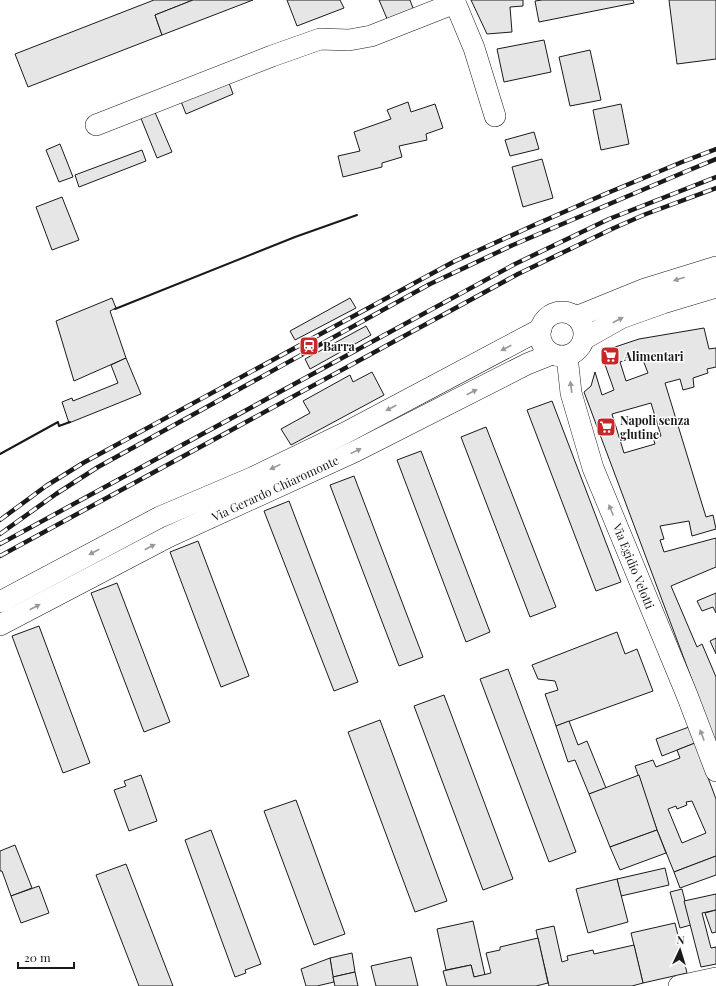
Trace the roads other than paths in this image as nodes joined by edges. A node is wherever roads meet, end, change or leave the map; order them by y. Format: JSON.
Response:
{"nodes":[{"id":1,"x":454,"y":2,"type":"edge"},
{"id":2,"x":495,"y":116,"type":"dead end"},
{"id":3,"x":96,"y":125,"type":"dead end"},
{"id":4,"x":716,"y":267,"type":"edge"},
{"id":5,"x":716,"y":287,"type":"edge"},
{"id":6,"x":576,"y":317,"type":"junction"},
{"id":7,"x":541,"y":330,"type":"junction"},
{"id":8,"x":584,"y":339,"type":"junction"},
{"id":9,"x":559,"y":355,"type":"junction"},
{"id":10,"x":0,"y":602,"type":"edge"},
{"id":11,"x":0,"y":625,"type":"edge"},
{"id":12,"x":716,"y":771,"type":"edge"},
{"id":13,"x":716,"y":978,"type":"edge"},
{"id":14,"x":679,"y":986,"type":"edge"}],
"edges":[{"from":1,"to":2,"type":"street"},
{"from":1,"to":3,"type":"street"},
{"from":4,"to":6,"type":"street","one_way":true},
{"from":8,"to":5,"type":"street","one_way":true},
{"from":6,"to":7,"type":"street"},
{"from":6,"to":8,"type":"street"},
{"from":7,"to":9,"type":"street"},
{"from":7,"to":10,"type":"street","name":"Via Gerardo Chiaromonte","one_way":true},
{"from":8,"to":9,"type":"street"},
{"from":11,"to":9,"type":"street","name":"Via Gerardo Chiaromonte","one_way":true},
{"from":12,"to":9,"type":"street","name":"Via Egidio Velotti","one_way":true},
{"from":13,"to":14,"type":"street"}]}
